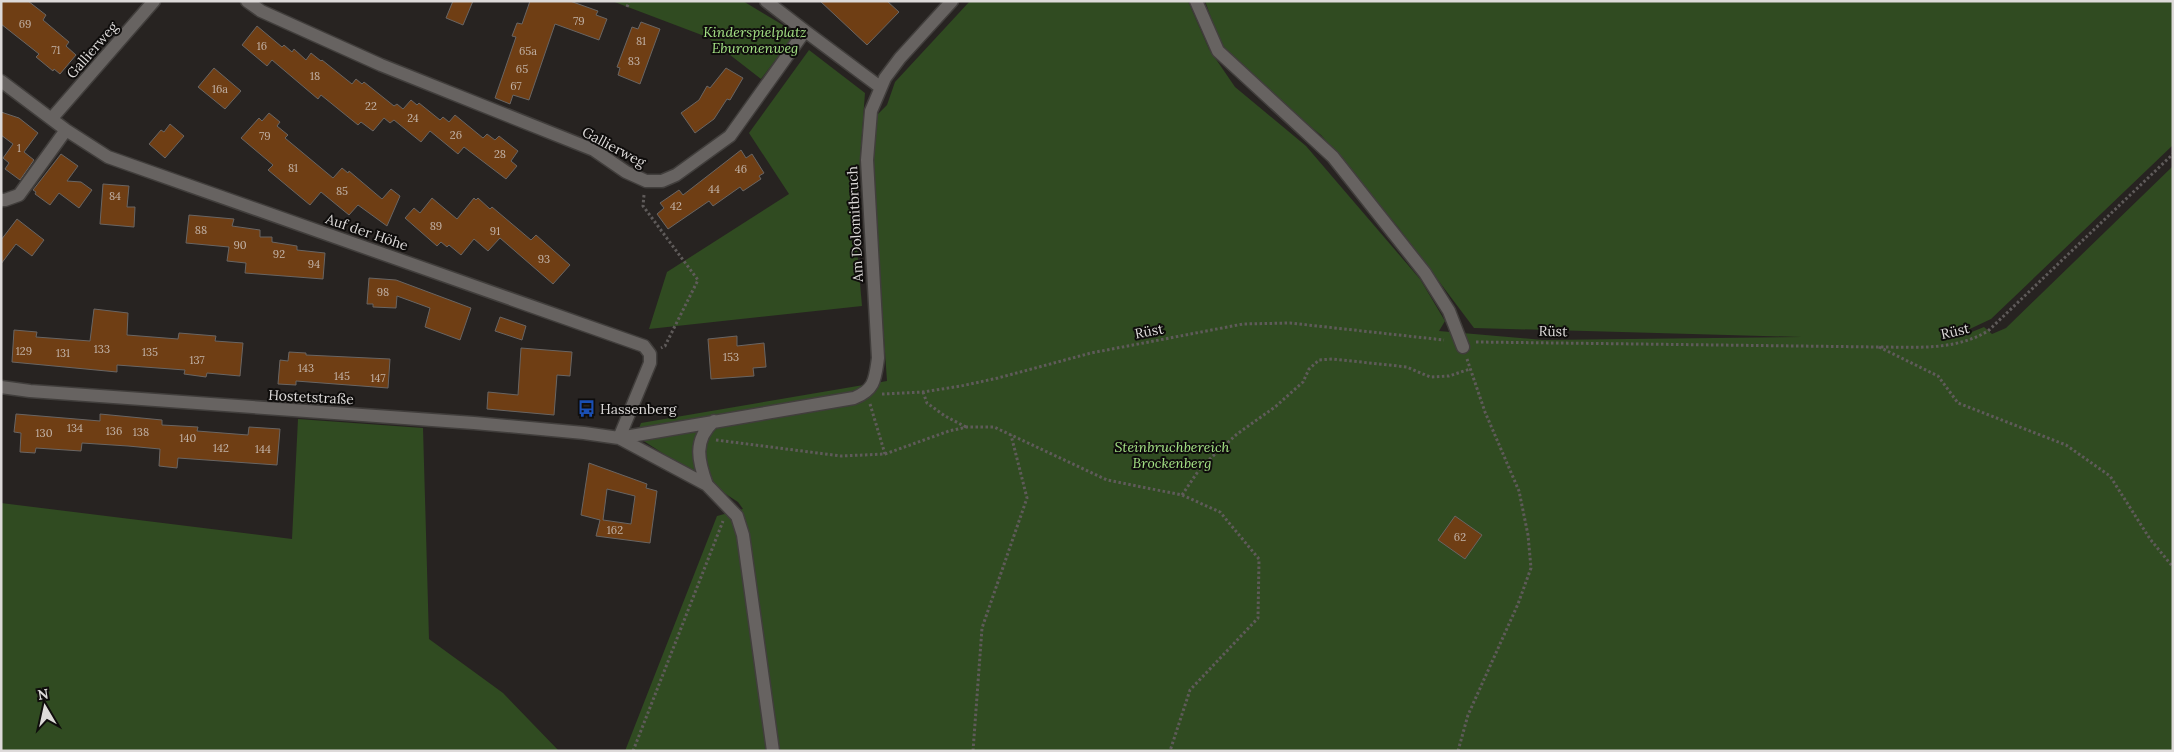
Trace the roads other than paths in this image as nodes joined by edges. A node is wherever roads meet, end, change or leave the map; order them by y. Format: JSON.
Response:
{"nodes":[{"id":1,"x":154,"y":1,"type":"edge"},
{"id":2,"x":247,"y":1,"type":"edge"},
{"id":3,"x":766,"y":1,"type":"edge"},
{"id":4,"x":952,"y":1,"type":"edge"},
{"id":5,"x":1196,"y":1,"type":"edge"},
{"id":6,"x":805,"y":31,"type":"junction"},
{"id":7,"x":1,"y":81,"type":"edge"},
{"id":8,"x":880,"y":87,"type":"junction"},
{"id":9,"x":52,"y":118,"type":"junction"},
{"id":10,"x":66,"y":130,"type":"junction"},
{"id":11,"x":1,"y":200,"type":"edge"},
{"id":12,"x":1462,"y":344,"type":"road end"},
{"id":13,"x":1,"y":386,"type":"edge"},
{"id":14,"x":791,"y":408,"type":"joint"},
{"id":15,"x":714,"y":421,"type":"junction"},
{"id":16,"x":618,"y":438,"type":"junction"},
{"id":17,"x":707,"y":485,"type":"junction"},
{"id":18,"x":773,"y":751,"type":"edge"}],
"edges":[{"from":1,"to":9,"type":"street","name":"Gallierweg"},
{"from":2,"to":6,"type":"street","name":"Gallierweg"},
{"from":3,"to":6,"type":"street"},
{"from":4,"to":8,"type":"street","name":"Am Dolomitbruch"},
{"from":5,"to":12,"type":"street"},
{"from":6,"to":8,"type":"street"},
{"from":7,"to":9,"type":"street","name":"Auf der Höhe"},
{"from":8,"to":14,"type":"street","name":"Am Dolomitbruch"},
{"from":9,"to":10,"type":"street","name":"Auf der Höhe"},
{"from":10,"to":11,"type":"street"},
{"from":10,"to":16,"type":"street","name":"Auf der Höhe"},
{"from":13,"to":16,"type":"street","name":"Hostetstraße"},
{"from":14,"to":15,"type":"street","name":"Hostetstraße"},
{"from":15,"to":16,"type":"street","name":"Hostetstraße"},
{"from":15,"to":17,"type":"street"},
{"from":16,"to":17,"type":"street","name":"Hostetstraße"},
{"from":17,"to":18,"type":"street"}]}
